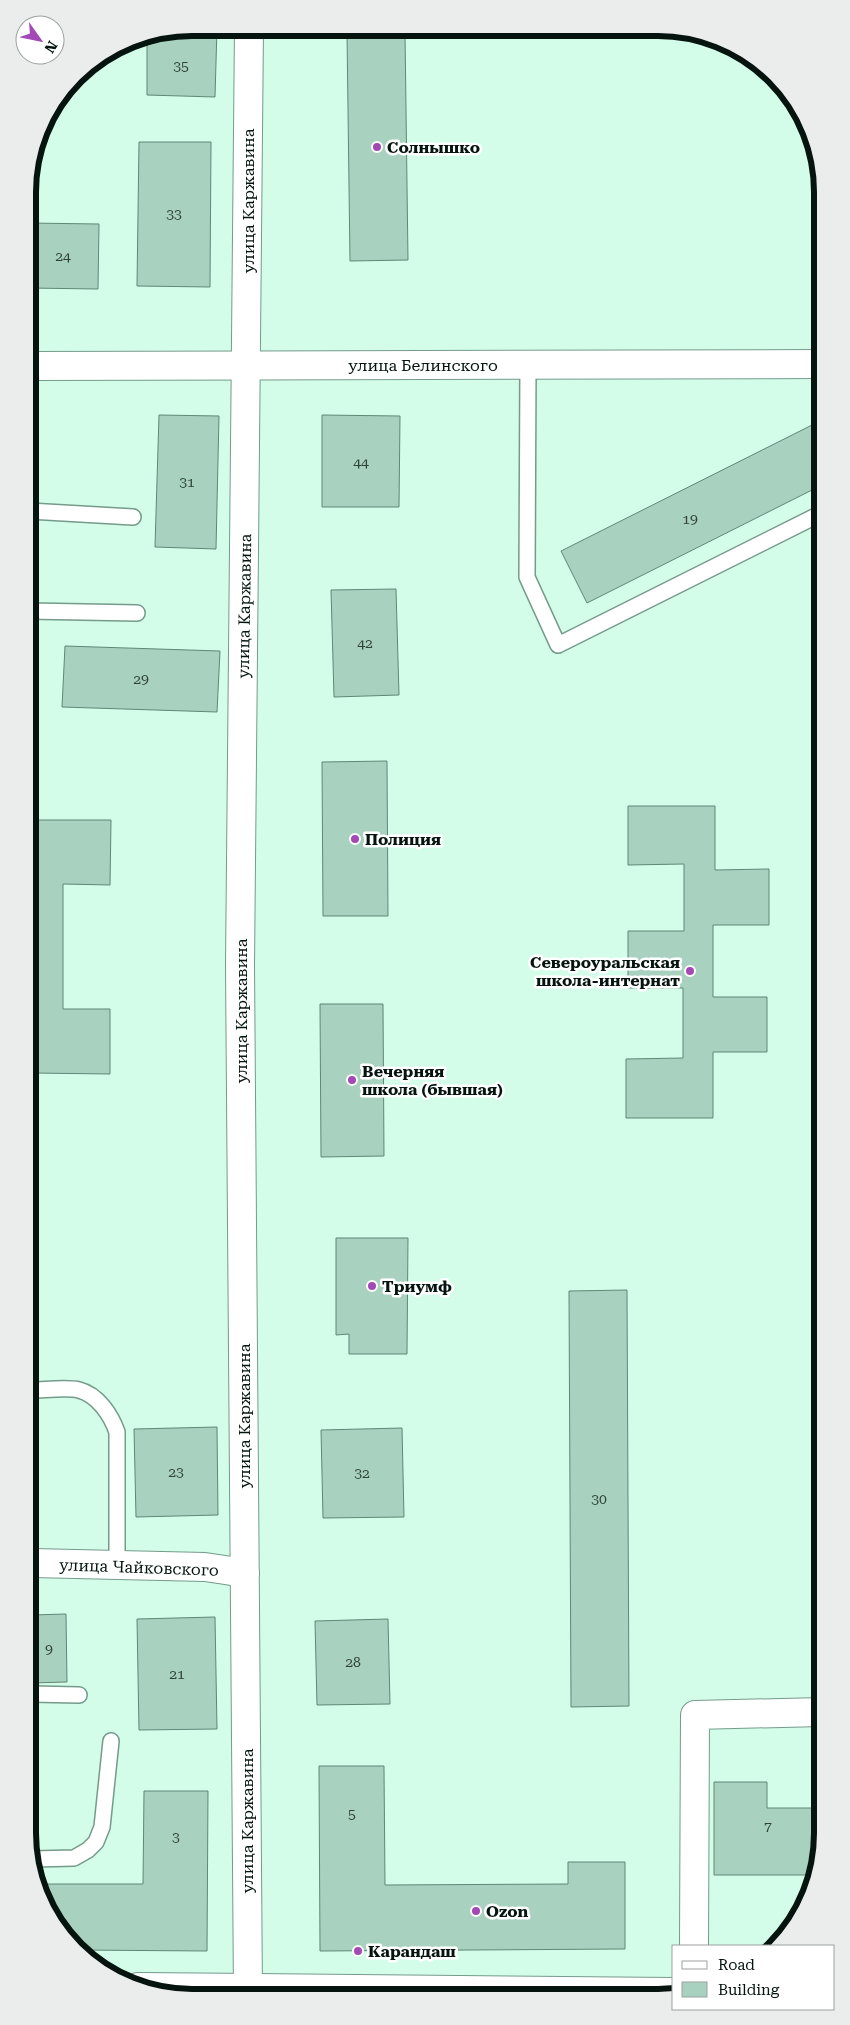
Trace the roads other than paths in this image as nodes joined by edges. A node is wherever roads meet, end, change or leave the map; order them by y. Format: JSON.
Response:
{"nodes":[{"id":1,"x":249,"y":37,"type":"edge"},
{"id":2,"x":814,"y":364,"type":"edge"},
{"id":3,"x":528,"y":365,"type":"junction"},
{"id":4,"x":37,"y":366,"type":"edge"},
{"id":5,"x":247,"y":366,"type":"junction"},
{"id":6,"x":37,"y":511,"type":"edge"},
{"id":7,"x":133,"y":517,"type":"dead end"},
{"id":8,"x":814,"y":517,"type":"edge"},
{"id":9,"x":37,"y":611,"type":"edge"},
{"id":10,"x":137,"y":613,"type":"dead end"},
{"id":11,"x":36,"y":1390,"type":"edge"},
{"id":12,"x":36,"y":1563,"type":"edge"},
{"id":13,"x":117,"y":1565,"type":"junction"},
{"id":14,"x":245,"y":1573,"type":"junction"},
{"id":15,"x":36,"y":1694,"type":"edge"},
{"id":16,"x":79,"y":1695,"type":"dead end"},
{"id":17,"x":813,"y":1712,"type":"edge"},
{"id":18,"x":110,"y":1740,"type":"dead end"},
{"id":19,"x":39,"y":1859,"type":"edge"},
{"id":20,"x":694,"y":1945,"type":"edge"},
{"id":21,"x":172,"y":1987,"type":"edge"},
{"id":22,"x":243,"y":1989,"type":"edge"},
{"id":23,"x":248,"y":1989,"type":"edge"}],
"edges":[{"from":1,"to":5,"type":"street","name":"улица Каржавина"},
{"from":2,"to":3,"type":"street","name":"улица Белинского"},
{"from":3,"to":5,"type":"street","name":"улица Белинского"},
{"from":3,"to":8,"type":"lane"},
{"from":4,"to":5,"type":"street","name":"улица Белинского"},
{"from":5,"to":14,"type":"street","name":"улица Каржавина"},
{"from":6,"to":7,"type":"lane"},
{"from":9,"to":10,"type":"lane"},
{"from":11,"to":13,"type":"lane"},
{"from":12,"to":13,"type":"street","name":"улица Чайковского"},
{"from":13,"to":14,"type":"street","name":"улица Чайковского"},
{"from":14,"to":23,"type":"street","name":"улица Каржавина"},
{"from":15,"to":16,"type":"lane"},
{"from":17,"to":20,"type":"street"},
{"from":18,"to":19,"type":"lane"},
{"from":21,"to":22,"type":"street"}]}
